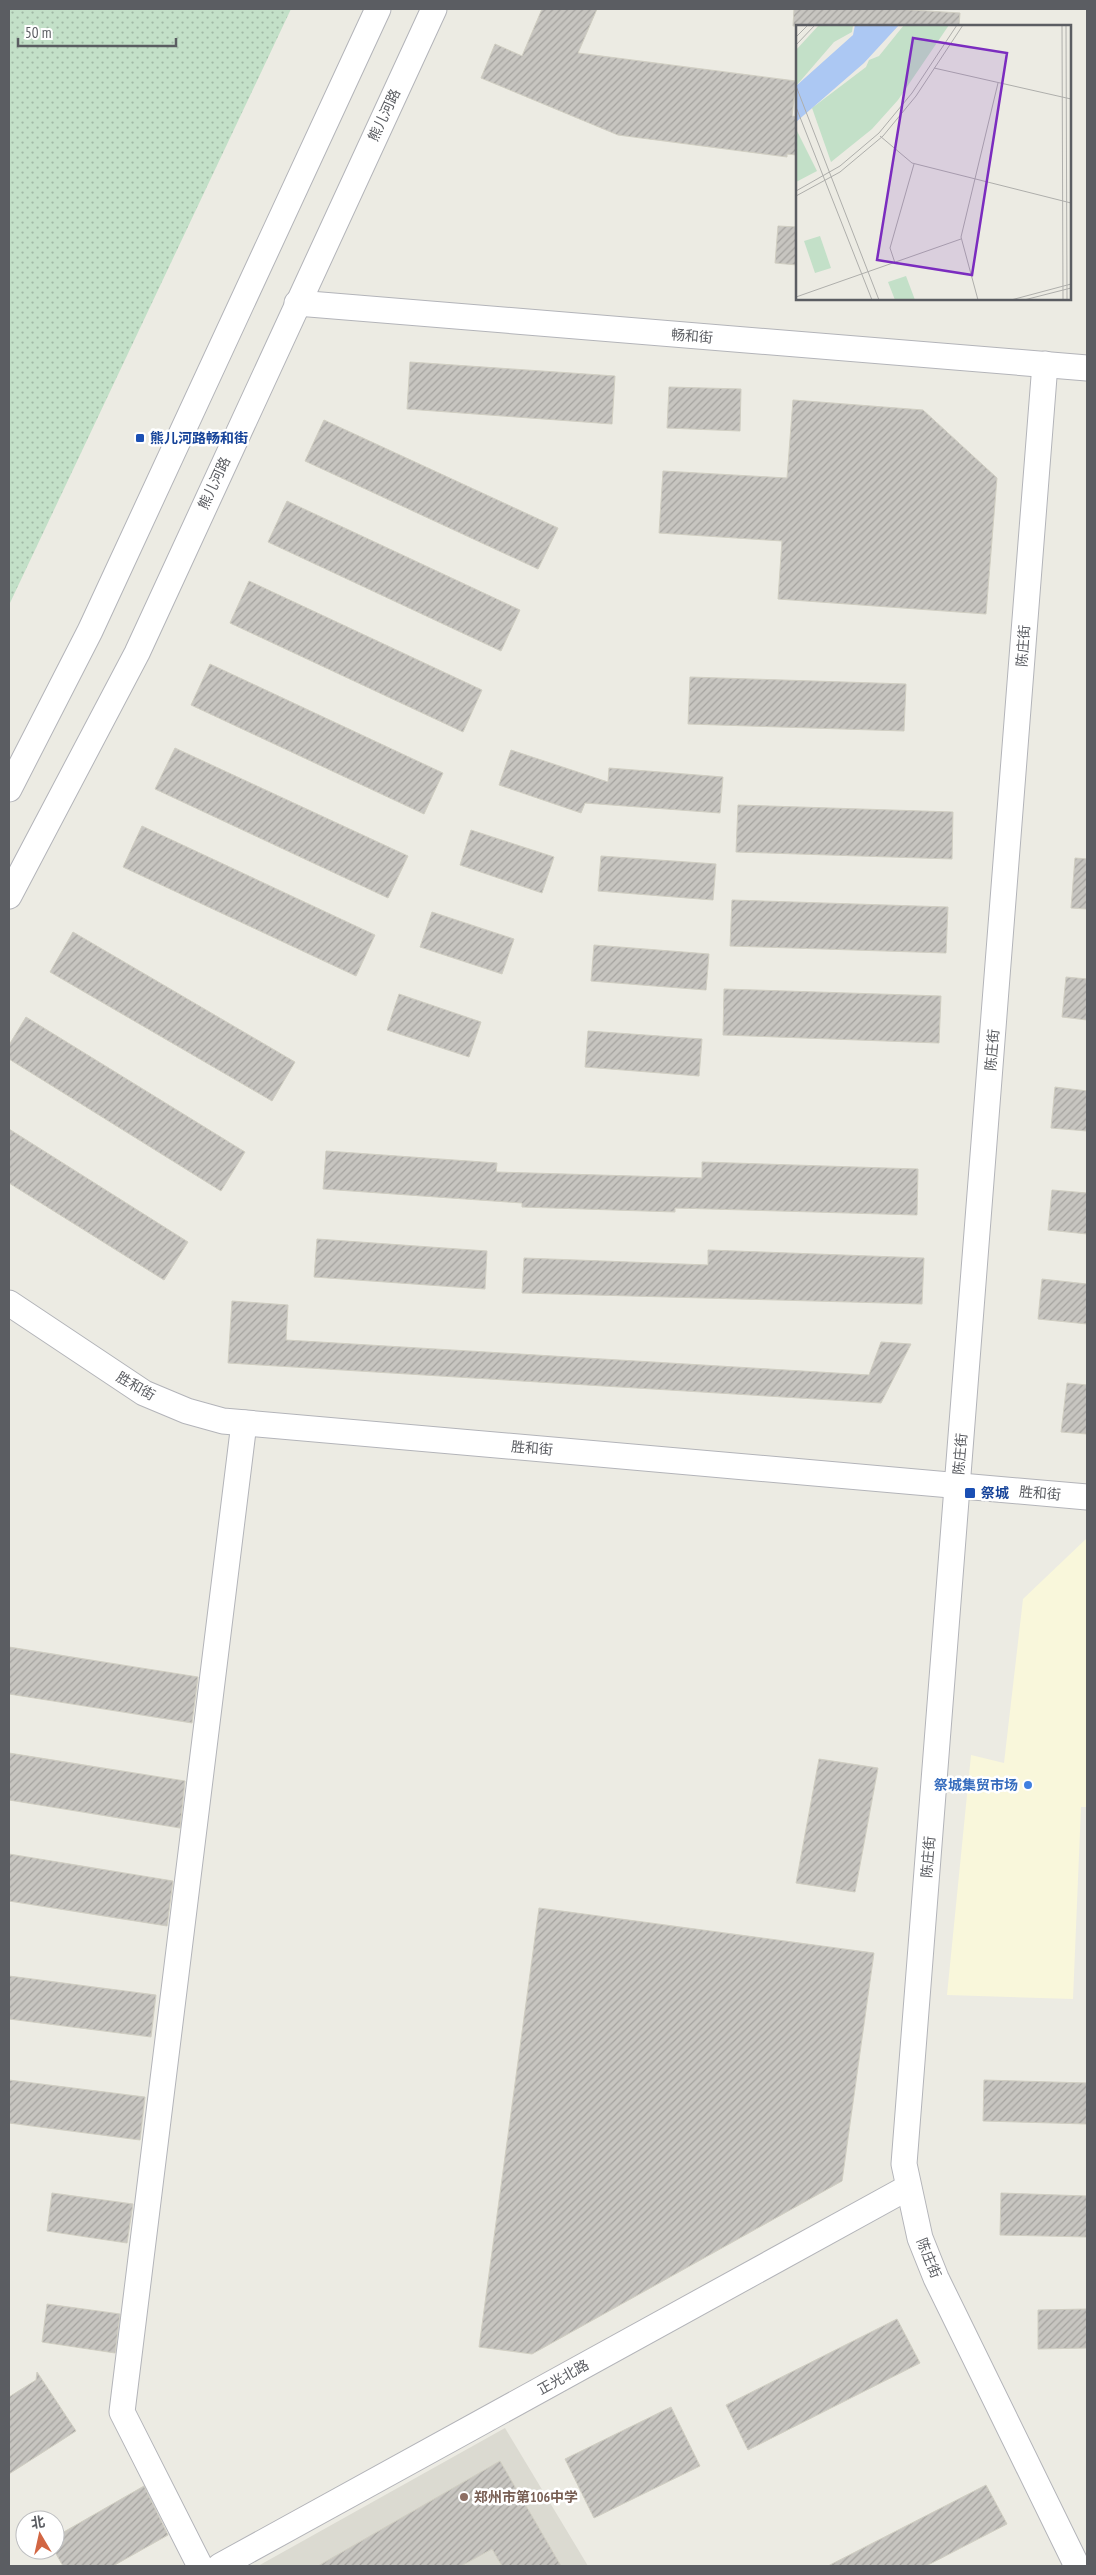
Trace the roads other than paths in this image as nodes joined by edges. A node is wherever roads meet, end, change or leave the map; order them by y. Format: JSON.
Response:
{"nodes":[{"id":1,"x":378,"y":9,"type":"edge"},
{"id":2,"x":434,"y":9,"type":"edge"},
{"id":3,"x":298,"y":303,"type":"junction"},
{"id":4,"x":1045,"y":364,"type":"junction"},
{"id":5,"x":1087,"y":368,"type":"edge"},
{"id":6,"x":9,"y":788,"type":"edge"},
{"id":7,"x":9,"y":896,"type":"edge"},
{"id":8,"x":9,"y":1303,"type":"edge"},
{"id":9,"x":244,"y":1423,"type":"junction"},
{"id":10,"x":958,"y":1486,"type":"junction"},
{"id":11,"x":1087,"y":1497,"type":"edge"},
{"id":12,"x":907,"y":2188,"type":"junction"},
{"id":13,"x":200,"y":2566,"type":"edge"},
{"id":14,"x":220,"y":2566,"type":"edge"},
{"id":15,"x":1077,"y":2566,"type":"edge"}],
"edges":[{"from":1,"to":6,"type":"street"},
{"from":2,"to":3,"type":"street","name":"熊儿河路"},
{"from":3,"to":4,"type":"street","name":"畅和街"},
{"from":3,"to":7,"type":"street","name":"熊儿河路"},
{"from":4,"to":5,"type":"street","name":"畅和街"},
{"from":4,"to":10,"type":"street","name":"陈庄街"},
{"from":8,"to":9,"type":"street","name":"胜和街"},
{"from":9,"to":10,"type":"street","name":"胜和街"},
{"from":9,"to":13,"type":"street"},
{"from":10,"to":11,"type":"street","name":"胜和街"},
{"from":10,"to":12,"type":"street","name":"陈庄街"},
{"from":12,"to":14,"type":"street","name":"正光北路"},
{"from":12,"to":15,"type":"street","name":"陈庄街"}]}
